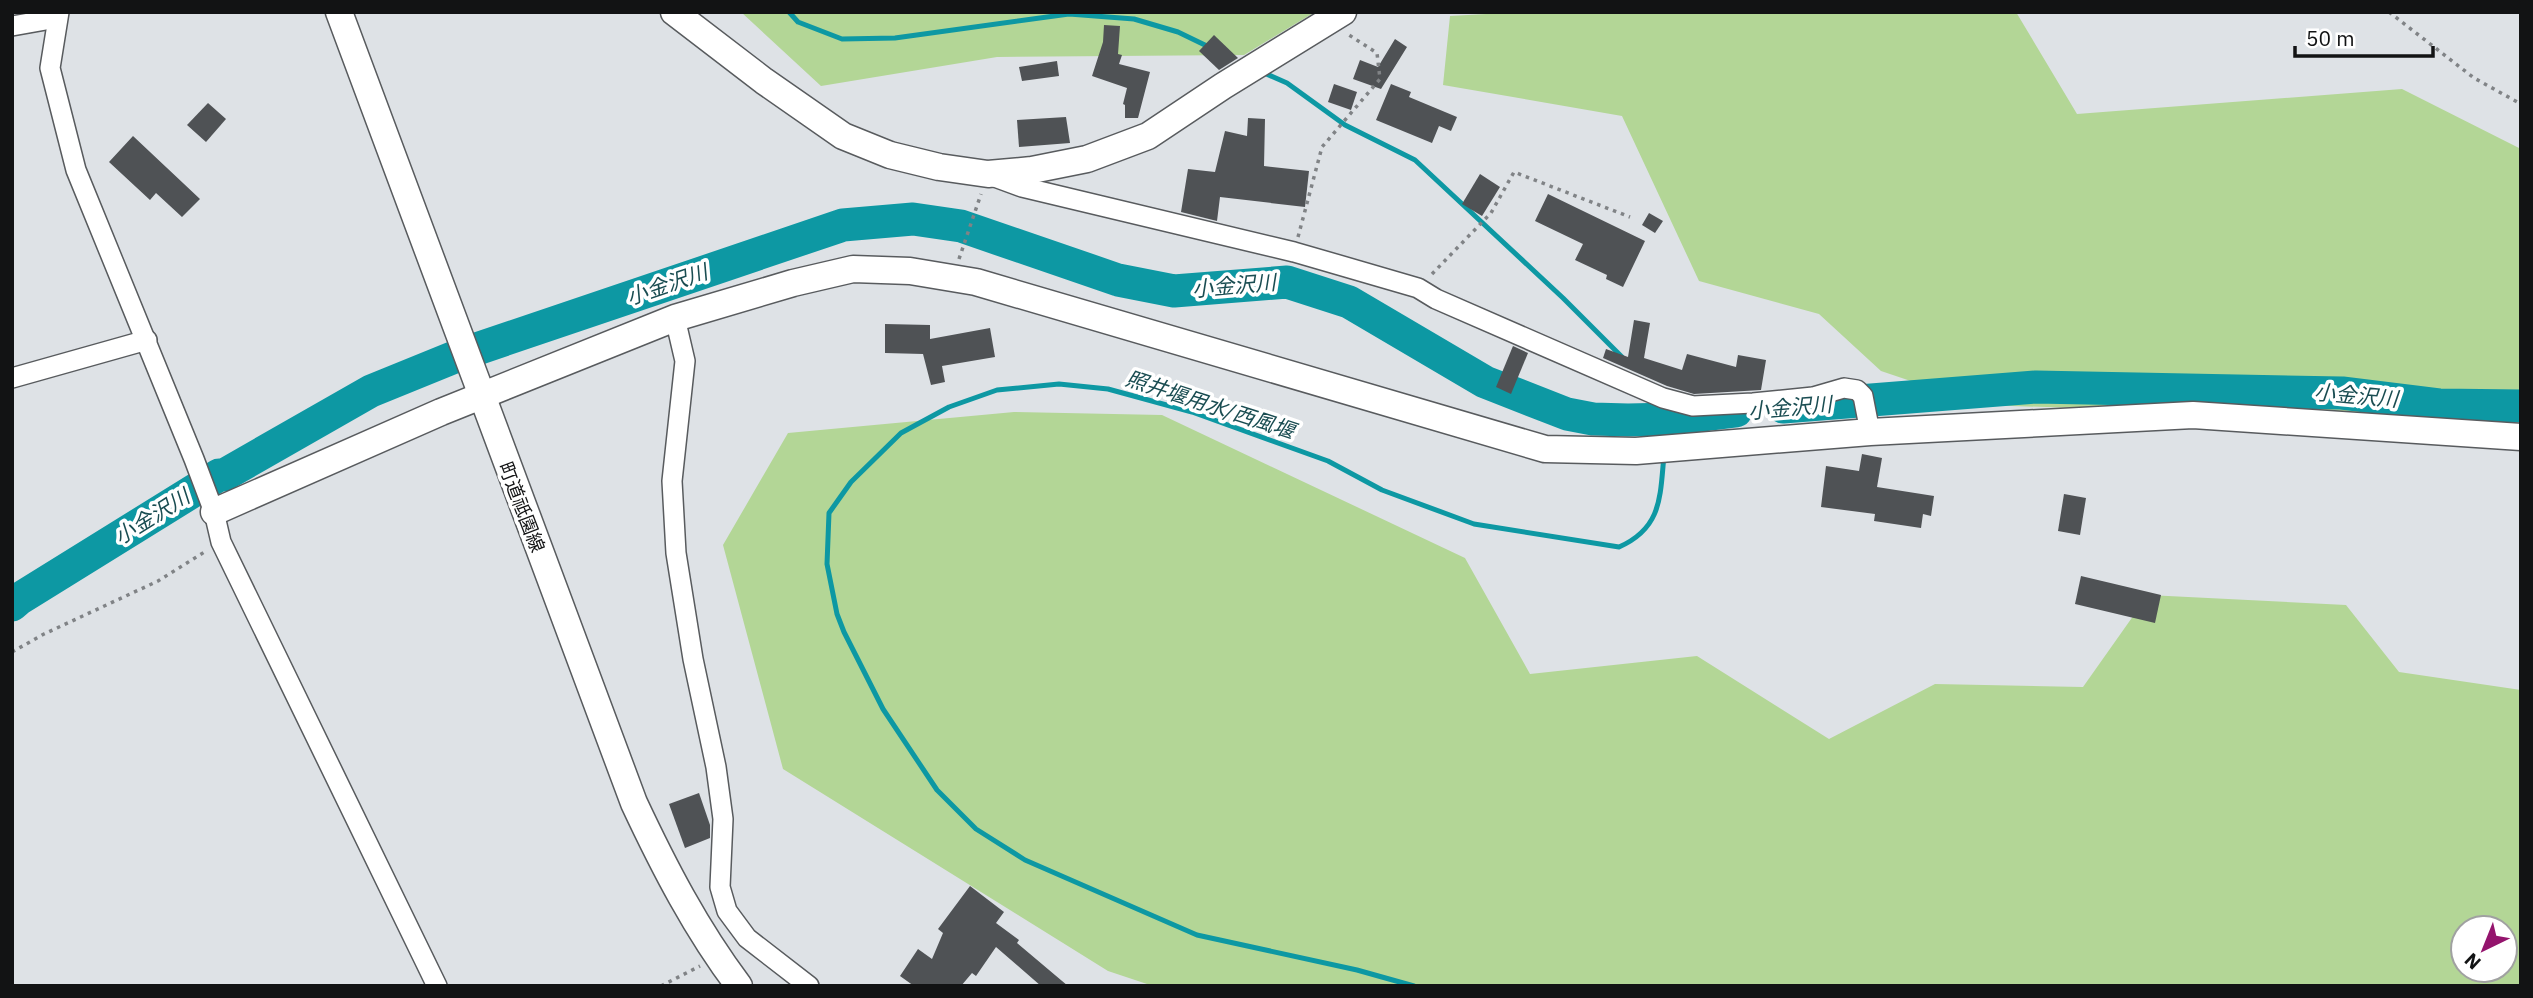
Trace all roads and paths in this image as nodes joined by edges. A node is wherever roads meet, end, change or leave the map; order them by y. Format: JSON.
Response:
{"nodes":[{"id":1,"x":339,"y":12,"type":"edge"},
{"id":2,"x":674,"y":12,"type":"edge"},
{"id":3,"x":2389,"y":12,"type":"edge"},
{"id":4,"x":58,"y":15,"type":"edge"},
{"id":5,"x":1333,"y":19,"type":"edge"},
{"id":6,"x":12,"y":26,"type":"edge"},
{"id":7,"x":2521,"y":104,"type":"edge"},
{"id":8,"x":988,"y":174,"type":"junction"},
{"id":9,"x":975,"y":211,"type":"dead end"},
{"id":10,"x":1630,"y":217,"type":"dead end"},
{"id":11,"x":1294,"y":252,"type":"junction"},
{"id":12,"x":961,"y":253,"type":"dead end"},
{"id":13,"x":1418,"y":288,"type":"junction"},
{"id":14,"x":675,"y":318,"type":"junction"},
{"id":15,"x":147,"y":340,"type":"junction"},
{"id":16,"x":12,"y":378,"type":"edge"},
{"id":17,"x":480,"y":396,"type":"junction"},
{"id":18,"x":1870,"y":432,"type":"junction"},
{"id":19,"x":2521,"y":437,"type":"edge"},
{"id":20,"x":212,"y":506,"type":"junction"},
{"id":21,"x":220,"y":542,"type":"junction"},
{"id":22,"x":12,"y":652,"type":"edge"},
{"id":23,"x":437,"y":986,"type":"edge"},
{"id":24,"x":739,"y":986,"type":"edge"},
{"id":25,"x":809,"y":986,"type":"edge"}],
"edges":[{"from":1,"to":17,"type":"street","name":"町道祗園線"},
{"from":2,"to":8,"type":"street"},
{"from":3,"to":7,"type":"path"},
{"from":4,"to":6,"type":"street"},
{"from":4,"to":15,"type":"street"},
{"from":5,"to":8,"type":"street"},
{"from":5,"to":11,"type":"path"},
{"from":8,"to":11,"type":"street"},
{"from":9,"to":12,"type":"path"},
{"from":10,"to":13,"type":"path"},
{"from":11,"to":13,"type":"street"},
{"from":13,"to":18,"type":"street"},
{"from":14,"to":17,"type":"street"},
{"from":14,"to":18,"type":"street"},
{"from":14,"to":25,"type":"street"},
{"from":15,"to":16,"type":"street"},
{"from":15,"to":20,"type":"street"},
{"from":17,"to":20,"type":"street"},
{"from":17,"to":24,"type":"street","name":"町道祗園線"},
{"from":18,"to":19,"type":"street"},
{"from":20,"to":21,"type":"street"},
{"from":21,"to":22,"type":"path"},
{"from":21,"to":23,"type":"street"}]}
